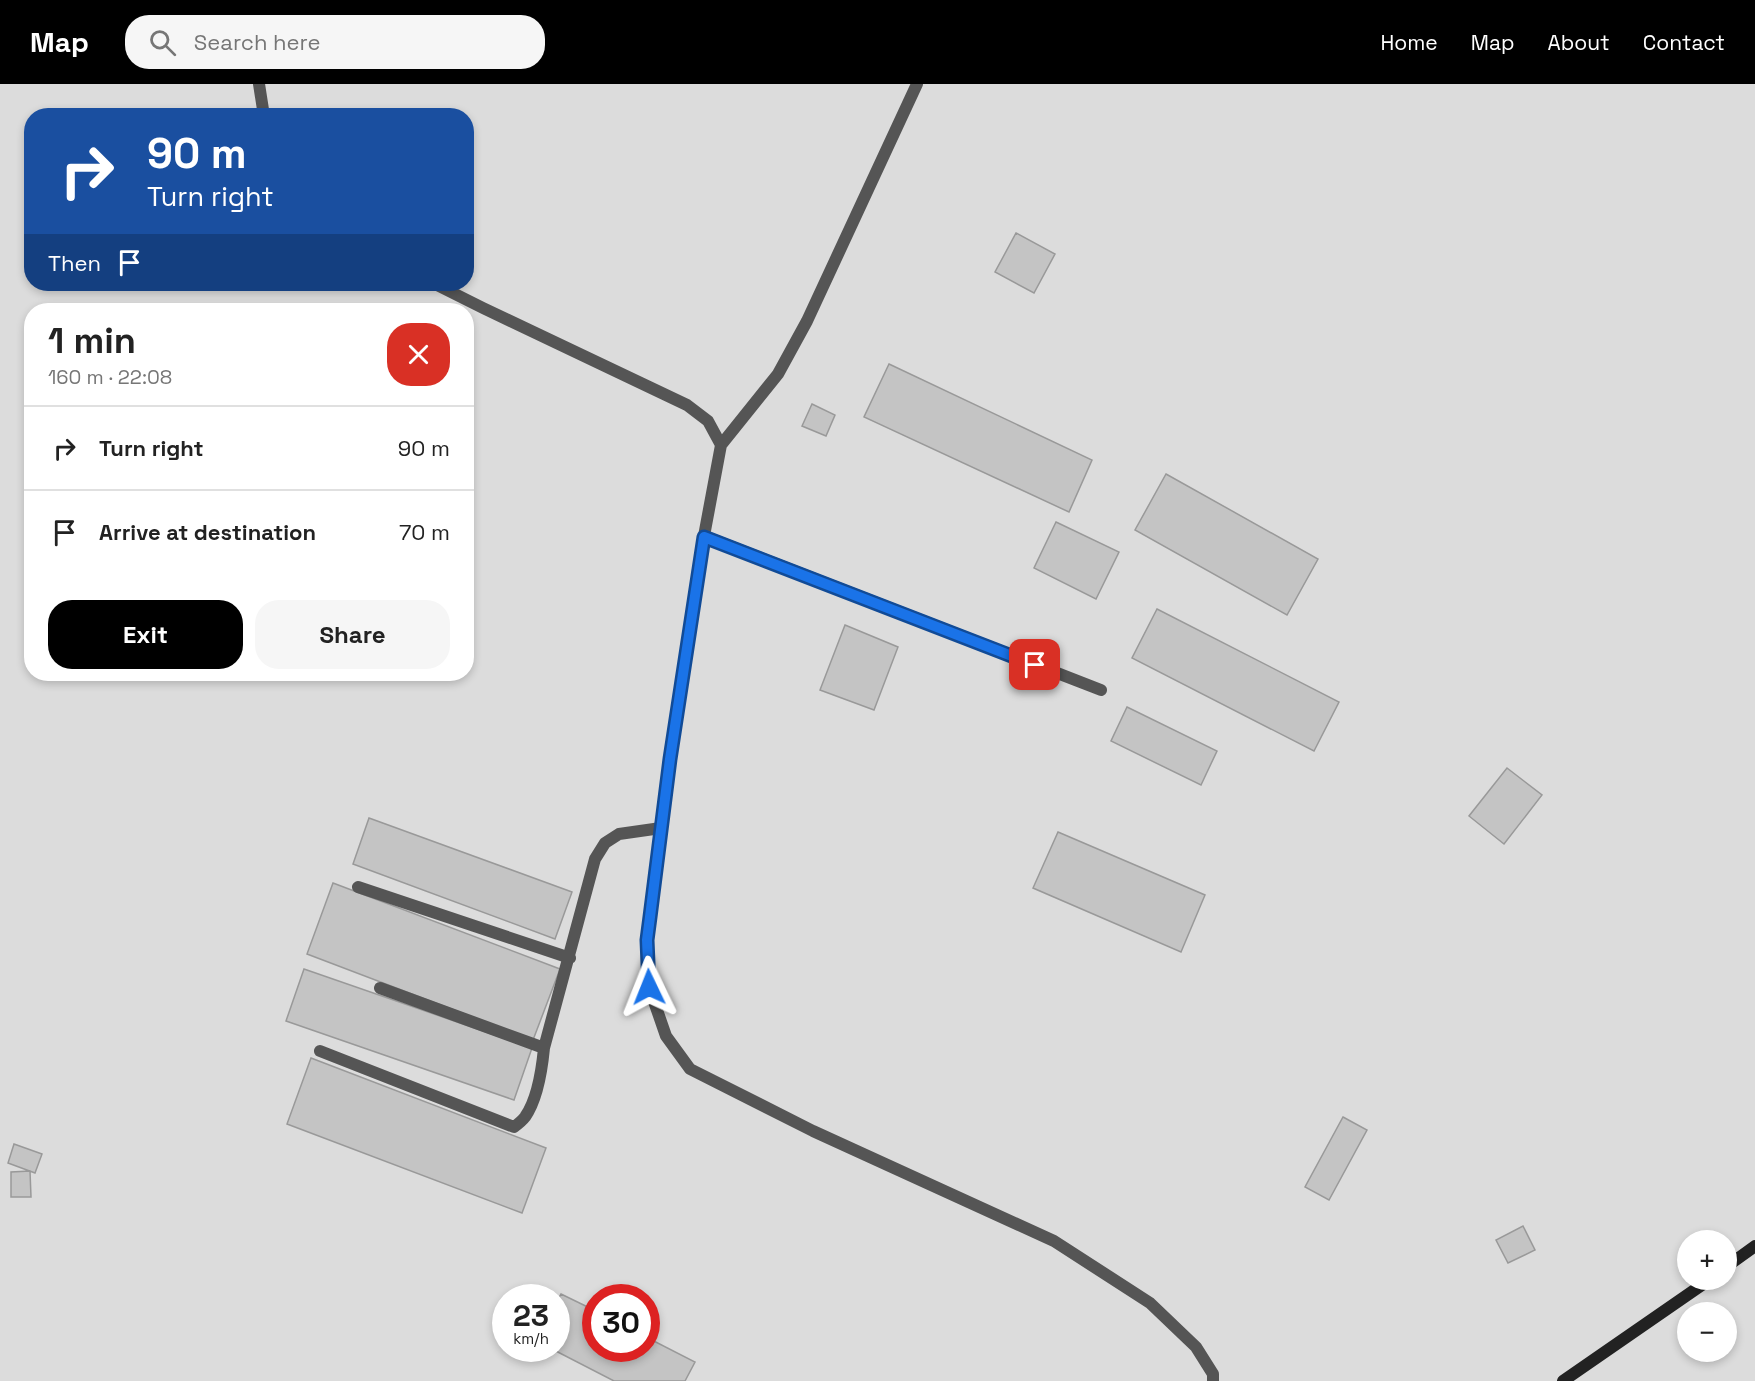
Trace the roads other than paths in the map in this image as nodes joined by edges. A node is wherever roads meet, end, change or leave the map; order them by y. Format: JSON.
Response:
{"nodes":[{"id":1,"x":260,"y":84,"type":"edge"},
{"id":2,"x":917,"y":84,"type":"edge"},
{"id":3,"x":263,"y":108,"type":"edge"},
{"id":4,"x":449,"y":291,"type":"edge"},
{"id":5,"x":473,"y":303,"type":"edge"},
{"id":6,"x":474,"y":304,"type":"edge"},
{"id":7,"x":721,"y":445,"type":"junction"},
{"id":8,"x":704,"y":537,"type":"junction"},
{"id":9,"x":1101,"y":690,"type":"dead end"},
{"id":10,"x":661,"y":828,"type":"junction"},
{"id":11,"x":358,"y":887,"type":"dead end"},
{"id":12,"x":570,"y":958,"type":"junction"},
{"id":13,"x":380,"y":988,"type":"dead end"},
{"id":14,"x":544,"y":1048,"type":"junction"},
{"id":15,"x":320,"y":1051,"type":"dead end"},
{"id":16,"x":1755,"y":1246,"type":"edge"},
{"id":17,"x":1737,"y":1259,"type":"edge"},
{"id":18,"x":1695,"y":1290,"type":"edge"},
{"id":19,"x":1213,"y":1381,"type":"edge"},
{"id":20,"x":1563,"y":1381,"type":"edge"}],
"edges":[{"from":1,"to":3,"type":"street"},
{"from":2,"to":7,"type":"street"},
{"from":4,"to":5,"type":"street"},
{"from":6,"to":7,"type":"street"},
{"from":7,"to":8,"type":"street"},
{"from":8,"to":9,"type":"street"},
{"from":8,"to":10,"type":"street"},
{"from":10,"to":12,"type":"street"},
{"from":10,"to":19,"type":"street"},
{"from":11,"to":12,"type":"street"},
{"from":12,"to":14,"type":"street"},
{"from":13,"to":14,"type":"street"},
{"from":14,"to":15,"type":"street"},
{"from":16,"to":17,"type":"main road"},
{"from":18,"to":20,"type":"main road"}]}
